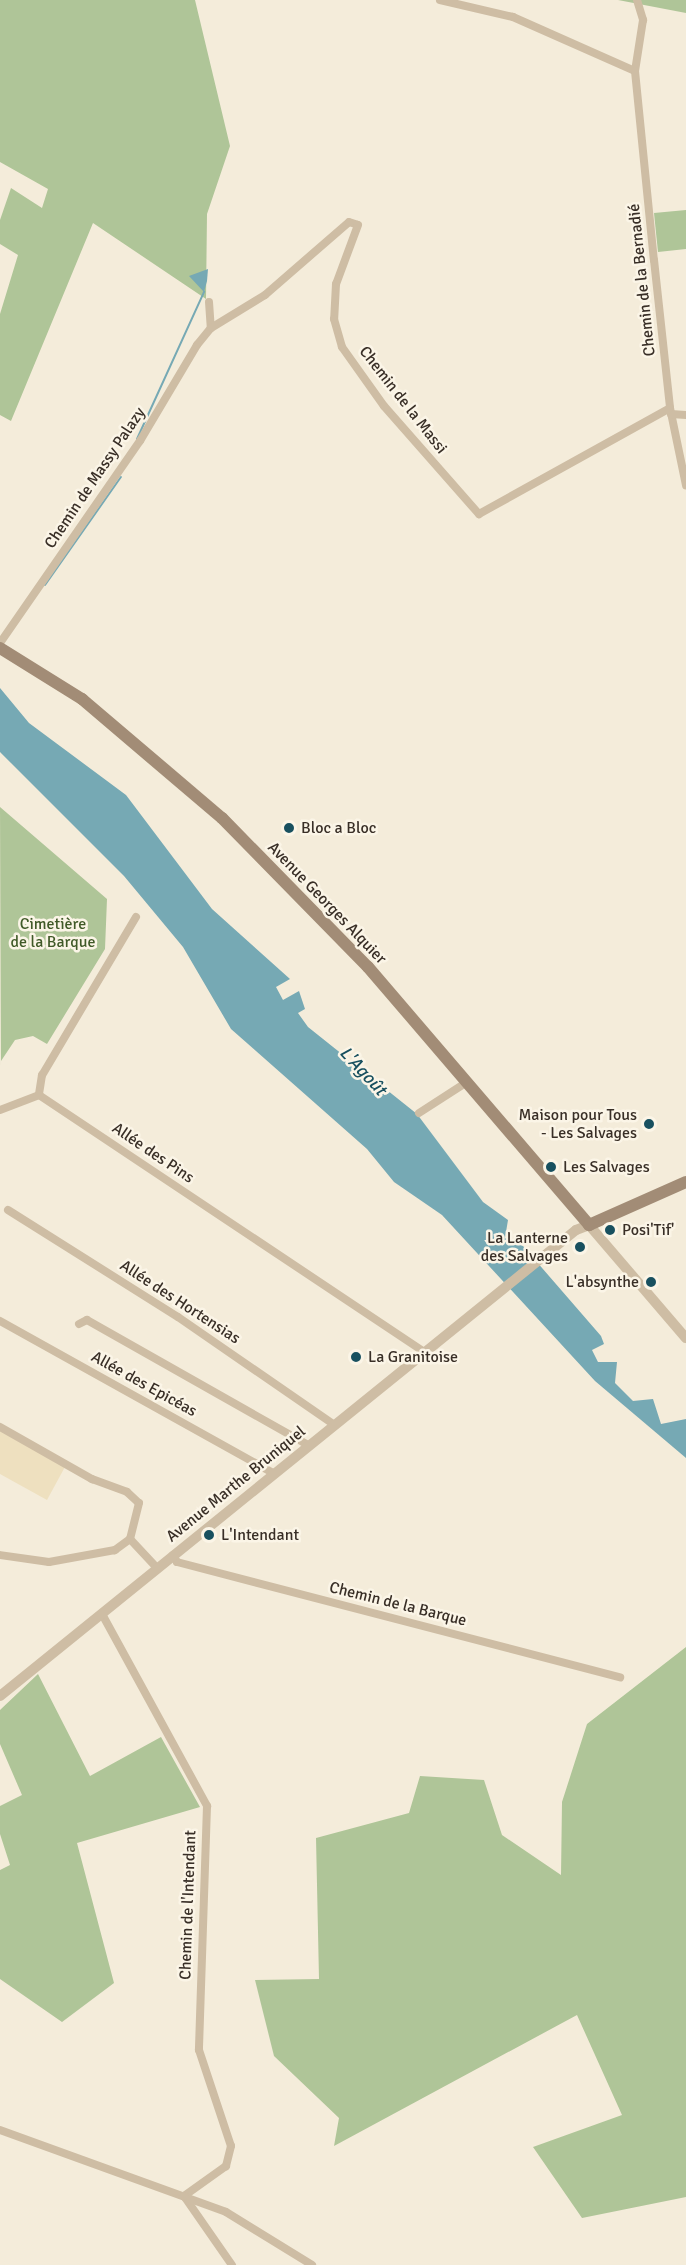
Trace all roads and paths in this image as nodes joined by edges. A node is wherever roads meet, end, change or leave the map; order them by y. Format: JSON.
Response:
{"nodes":[{"id":1,"x":440,"y":0,"type":"edge"},
{"id":2,"x":637,"y":0,"type":"edge"},
{"id":3,"x":635,"y":71,"type":"junction"},
{"id":4,"x":209,"y":302,"type":"dead end"},
{"id":5,"x":212,"y":328,"type":"junction"},
{"id":6,"x":670,"y":411,"type":"junction"},
{"id":7,"x":686,"y":415,"type":"edge"},
{"id":8,"x":686,"y":485,"type":"edge"},
{"id":9,"x":0,"y":643,"type":"edge"},
{"id":10,"x":0,"y":648,"type":"edge"},
{"id":11,"x":136,"y":917,"type":"dead end"},
{"id":12,"x":467,"y":1082,"type":"junction"},
{"id":13,"x":39,"y":1095,"type":"junction"},
{"id":14,"x":0,"y":1110,"type":"edge"},
{"id":15,"x":419,"y":1113,"type":"dead end"},
{"id":16,"x":686,"y":1182,"type":"edge"},
{"id":17,"x":8,"y":1210,"type":"dead end"},
{"id":18,"x":589,"y":1225,"type":"junction"},
{"id":19,"x":0,"y":1321,"type":"edge"},
{"id":20,"x":79,"y":1324,"type":"dead end"},
{"id":21,"x":685,"y":1336,"type":"edge"},
{"id":22,"x":422,"y":1350,"type":"junction"},
{"id":23,"x":333,"y":1425,"type":"junction"},
{"id":24,"x":0,"y":1427,"type":"edge"},
{"id":25,"x":308,"y":1445,"type":"junction"},
{"id":26,"x":273,"y":1473,"type":"junction"},
{"id":27,"x":130,"y":1539,"type":"junction"},
{"id":28,"x":0,"y":1555,"type":"edge"},
{"id":29,"x":173,"y":1555,"type":"junction"},
{"id":30,"x":157,"y":1568,"type":"junction"},
{"id":31,"x":102,"y":1614,"type":"junction"},
{"id":32,"x":620,"y":1677,"type":"dead end"},
{"id":33,"x":0,"y":1696,"type":"edge"},
{"id":34,"x":0,"y":2130,"type":"edge"},
{"id":35,"x":184,"y":2196,"type":"junction"},
{"id":36,"x":232,"y":2265,"type":"edge"},
{"id":37,"x":312,"y":2265,"type":"edge"}],
"edges":[{"from":1,"to":3,"type":"street"},
{"from":2,"to":3,"type":"street","name":"Chemin de la Bernadié"},
{"from":3,"to":6,"type":"street","name":"Chemin de la Bernadié"},
{"from":4,"to":5,"type":"street"},
{"from":5,"to":6,"type":"street","name":"Chemin de la Massi"},
{"from":5,"to":9,"type":"street","name":"Chemin de Massy Palazy"},
{"from":6,"to":7,"type":"street"},
{"from":6,"to":8,"type":"street","name":"Chemin de la Bernadié"},
{"from":10,"to":12,"type":"main road","name":"Avenue Georges Alquier"},
{"from":11,"to":13,"type":"street"},
{"from":12,"to":15,"type":"street"},
{"from":12,"to":18,"type":"main road","name":"Avenue Georges Alquier"},
{"from":13,"to":14,"type":"street"},
{"from":13,"to":22,"type":"street","name":"Allée des Pins"},
{"from":16,"to":18,"type":"main road"},
{"from":17,"to":23,"type":"street","name":"Allée des Hortensias"},
{"from":18,"to":21,"type":"street"},
{"from":18,"to":22,"type":"street","name":"Avenue Marthe Bruniquel"},
{"from":19,"to":26,"type":"street","name":"Allée des Epicéas"},
{"from":20,"to":25,"type":"street"},
{"from":22,"to":23,"type":"street","name":"Avenue Marthe Bruniquel"},
{"from":23,"to":25,"type":"street","name":"Avenue Marthe Bruniquel"},
{"from":24,"to":27,"type":"street"},
{"from":25,"to":26,"type":"street","name":"Avenue Marthe Bruniquel"},
{"from":26,"to":29,"type":"street","name":"Avenue Marthe Bruniquel"},
{"from":27,"to":28,"type":"street"},
{"from":27,"to":30,"type":"street"},
{"from":29,"to":30,"type":"street","name":"Avenue Marthe Bruniquel"},
{"from":29,"to":32,"type":"street","name":"Chemin de la Barque"},
{"from":30,"to":31,"type":"street","name":"Avenue Marthe Bruniquel"},
{"from":31,"to":33,"type":"street","name":"Avenue Marthe Bruniquel"},
{"from":31,"to":35,"type":"street","name":"Chemin de l'Intendant"},
{"from":34,"to":35,"type":"street"},
{"from":35,"to":36,"type":"street"},
{"from":35,"to":37,"type":"street"}]}
